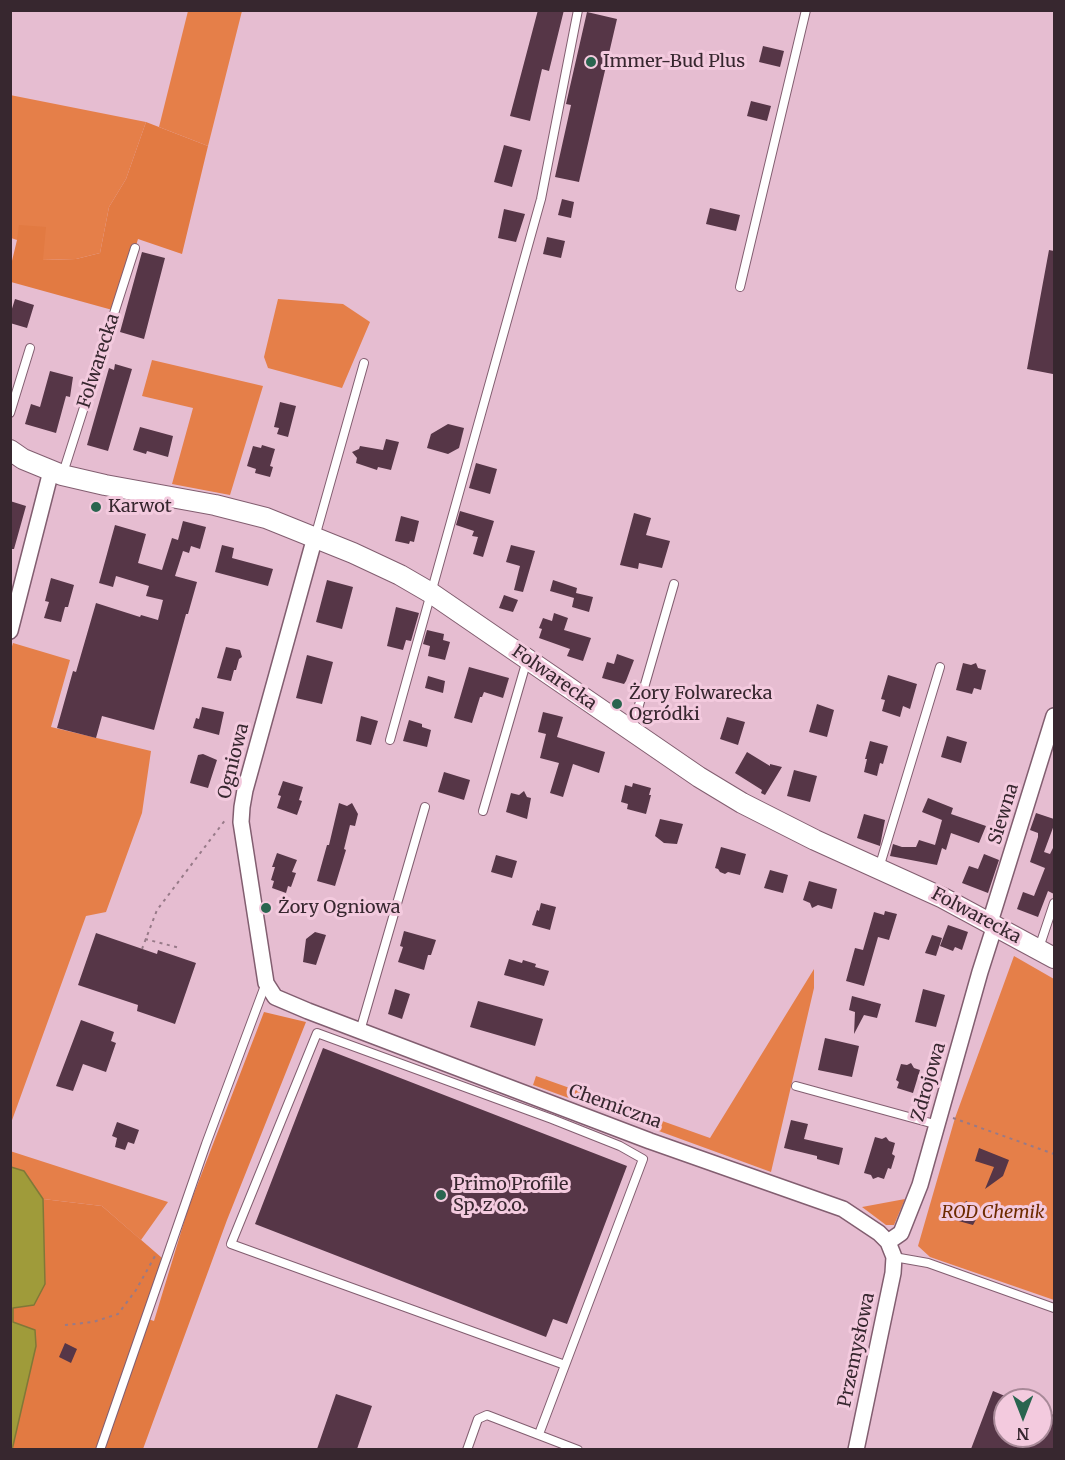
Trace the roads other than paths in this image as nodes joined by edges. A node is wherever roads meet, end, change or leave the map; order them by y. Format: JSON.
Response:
{"nodes":[{"id":1,"x":578,"y":10,"type":"edge"},
{"id":2,"x":806,"y":10,"type":"edge"},
{"id":3,"x":135,"y":248,"type":"dead end"},
{"id":4,"x":740,"y":287,"type":"dead end"},
{"id":5,"x":30,"y":348,"type":"dead end"},
{"id":6,"x":364,"y":363,"type":"dead end"},
{"id":7,"x":10,"y":413,"type":"edge"},
{"id":8,"x":10,"y":450,"type":"edge"},
{"id":9,"x":57,"y":473,"type":"junction"},
{"id":10,"x":315,"y":537,"type":"junction"},
{"id":11,"x":674,"y":584,"type":"dead end"},
{"id":12,"x":430,"y":593,"type":"junction"},
{"id":13,"x":10,"y":631,"type":"edge"},
{"id":14,"x":527,"y":660,"type":"junction"},
{"id":15,"x":940,"y":667,"type":"dead end"},
{"id":16,"x":1054,"y":716,"type":"edge"},
{"id":17,"x":629,"y":730,"type":"junction"},
{"id":18,"x":390,"y":740,"type":"dead end"},
{"id":19,"x":425,"y":807,"type":"dead end"},
{"id":20,"x":483,"y":811,"type":"dead end"},
{"id":21,"x":879,"y":869,"type":"junction"},
{"id":22,"x":1054,"y":903,"type":"edge"},
{"id":23,"x":993,"y":923,"type":"junction"},
{"id":24,"x":1047,"y":954,"type":"edge"},
{"id":25,"x":266,"y":983,"type":"junction"},
{"id":26,"x":323,"y":1017,"type":"junction"},
{"id":27,"x":360,"y":1031,"type":"junction"},
{"id":28,"x":317,"y":1033,"type":"junction"},
{"id":29,"x":796,"y":1086,"type":"dead end"},
{"id":30,"x":939,"y":1120,"type":"junction"},
{"id":31,"x":650,"y":1141,"type":"junction"},
{"id":32,"x":643,"y":1159,"type":"junction"},
{"id":33,"x":888,"y":1242,"type":"junction"},
{"id":34,"x":894,"y":1257,"type":"junction"},
{"id":35,"x":1054,"y":1308,"type":"edge"},
{"id":36,"x":565,"y":1365,"type":"junction"},
{"id":37,"x":539,"y":1434,"type":"junction"},
{"id":38,"x":100,"y":1449,"type":"edge"},
{"id":39,"x":467,"y":1449,"type":"edge"},
{"id":40,"x":578,"y":1449,"type":"edge"},
{"id":41,"x":856,"y":1449,"type":"edge"}],
"edges":[{"from":1,"to":12,"type":"lane"},
{"from":2,"to":4,"type":"lane"},
{"from":3,"to":9,"type":"lane","name":"Folwarecka"},
{"from":5,"to":7,"type":"lane"},
{"from":6,"to":10,"type":"lane"},
{"from":8,"to":9,"type":"street","name":"Folwarecka"},
{"from":9,"to":10,"type":"street","name":"Folwarecka"},
{"from":9,"to":13,"type":"street"},
{"from":10,"to":12,"type":"street","name":"Folwarecka"},
{"from":10,"to":25,"type":"street","name":"Ogniowa"},
{"from":11,"to":17,"type":"lane"},
{"from":12,"to":14,"type":"street","name":"Folwarecka"},
{"from":12,"to":18,"type":"lane"},
{"from":14,"to":17,"type":"street","name":"Folwarecka"},
{"from":14,"to":20,"type":"lane"},
{"from":15,"to":21,"type":"lane"},
{"from":16,"to":23,"type":"street","name":"Siewna"},
{"from":17,"to":21,"type":"street","name":"Folwarecka"},
{"from":19,"to":27,"type":"lane"},
{"from":21,"to":23,"type":"street","name":"Folwarecka"},
{"from":22,"to":24,"type":"lane"},
{"from":23,"to":24,"type":"street","name":"Folwarecka"},
{"from":23,"to":30,"type":"street","name":"Zdrojowa"},
{"from":25,"to":26,"type":"street","name":"Chemiczna"},
{"from":25,"to":38,"type":"lane"},
{"from":26,"to":27,"type":"street","name":"Chemiczna"},
{"from":26,"to":28,"type":"lane"},
{"from":27,"to":31,"type":"street","name":"Chemiczna"},
{"from":28,"to":32,"type":"lane"},
{"from":28,"to":36,"type":"lane"},
{"from":29,"to":30,"type":"lane"},
{"from":30,"to":33,"type":"street","name":"Zdrojowa"},
{"from":31,"to":32,"type":"lane"},
{"from":31,"to":33,"type":"street","name":"Chemiczna"},
{"from":32,"to":36,"type":"lane"},
{"from":33,"to":34,"type":"street","name":"Chemiczna"},
{"from":34,"to":35,"type":"lane"},
{"from":34,"to":41,"type":"street","name":"Przemysłowa"},
{"from":36,"to":37,"type":"lane"},
{"from":37,"to":39,"type":"lane"},
{"from":37,"to":40,"type":"lane"}]}
